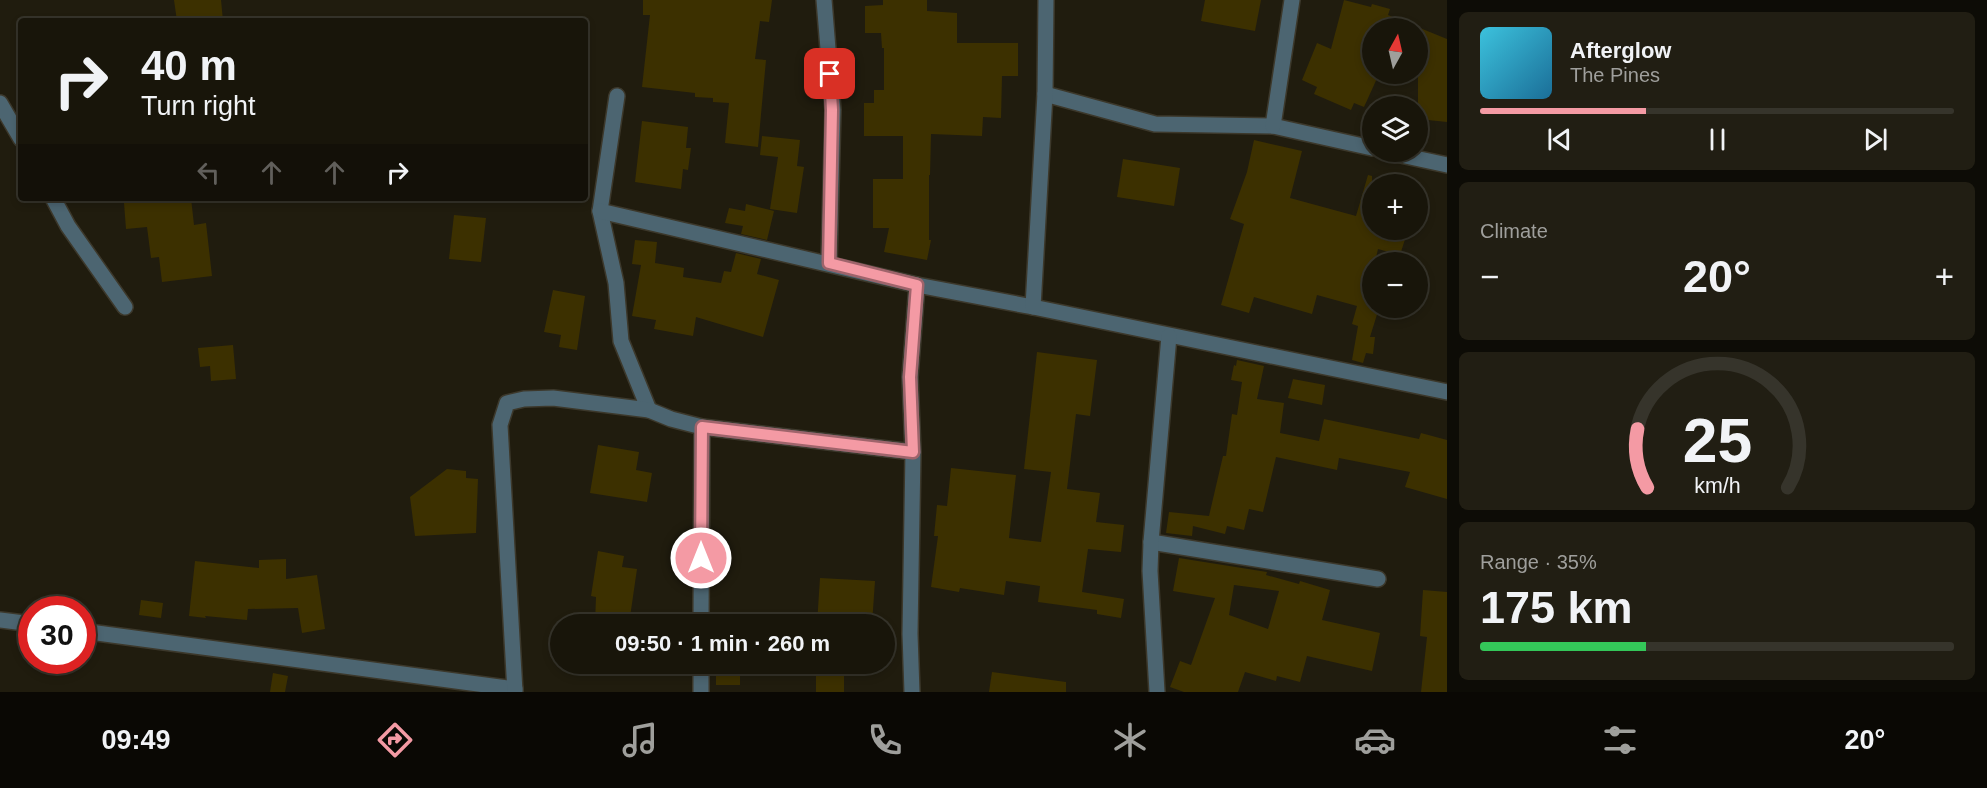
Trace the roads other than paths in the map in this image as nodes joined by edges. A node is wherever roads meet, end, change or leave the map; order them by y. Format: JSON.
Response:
{"nodes":[{"id":1,"x":824,"y":0,"type":"edge"},
{"id":2,"x":1046,"y":0,"type":"edge"},
{"id":3,"x":1292,"y":0,"type":"edge"},
{"id":4,"x":1045,"y":94,"type":"junction"},
{"id":5,"x":617,"y":96,"type":"dead end"},
{"id":6,"x":0,"y":103,"type":"edge"},
{"id":7,"x":1273,"y":126,"type":"junction"},
{"id":8,"x":18,"y":134,"type":"edge"},
{"id":9,"x":1362,"y":146,"type":"edge"},
{"id":10,"x":1428,"y":161,"type":"edge"},
{"id":11,"x":1447,"y":165,"type":"edge"},
{"id":12,"x":55,"y":201,"type":"edge"},
{"id":13,"x":600,"y":211,"type":"junction"},
{"id":14,"x":829,"y":263,"type":"junction"},
{"id":15,"x":917,"y":285,"type":"junction"},
{"id":16,"x":125,"y":307,"type":"dead end"},
{"id":17,"x":1033,"y":307,"type":"junction"},
{"id":18,"x":1169,"y":336,"type":"junction"},
{"id":19,"x":1447,"y":392,"type":"edge"},
{"id":20,"x":649,"y":410,"type":"junction"},
{"id":21,"x":702,"y":427,"type":"junction"},
{"id":22,"x":913,"y":452,"type":"junction"},
{"id":23,"x":1150,"y":542,"type":"junction"},
{"id":24,"x":1378,"y":579,"type":"dead end"},
{"id":25,"x":701,"y":614,"type":"edge"},
{"id":26,"x":0,"y":620,"type":"edge"},
{"id":27,"x":18,"y":622,"type":"edge"},
{"id":28,"x":96,"y":633,"type":"edge"},
{"id":29,"x":701,"y":674,"type":"edge"},
{"id":30,"x":515,"y":691,"type":"edge"},
{"id":31,"x":701,"y":692,"type":"edge"},
{"id":32,"x":912,"y":692,"type":"edge"},
{"id":33,"x":1157,"y":692,"type":"edge"}],
"edges":[{"from":1,"to":14,"type":"street"},
{"from":2,"to":4,"type":"street"},
{"from":3,"to":7,"type":"street"},
{"from":4,"to":7,"type":"street"},
{"from":4,"to":17,"type":"street"},
{"from":5,"to":13,"type":"street"},
{"from":6,"to":8,"type":"street"},
{"from":7,"to":9,"type":"street"},
{"from":10,"to":11,"type":"street"},
{"from":12,"to":16,"type":"street"},
{"from":13,"to":14,"type":"street"},
{"from":13,"to":20,"type":"street"},
{"from":14,"to":15,"type":"street"},
{"from":15,"to":17,"type":"street"},
{"from":15,"to":22,"type":"street"},
{"from":17,"to":18,"type":"street"},
{"from":18,"to":19,"type":"street"},
{"from":18,"to":23,"type":"street"},
{"from":20,"to":21,"type":"street"},
{"from":20,"to":30,"type":"street"},
{"from":21,"to":22,"type":"street"},
{"from":21,"to":25,"type":"street"},
{"from":22,"to":32,"type":"street"},
{"from":23,"to":24,"type":"street"},
{"from":23,"to":33,"type":"street"},
{"from":26,"to":27,"type":"street"},
{"from":28,"to":30,"type":"street"},
{"from":29,"to":31,"type":"street"}]}
